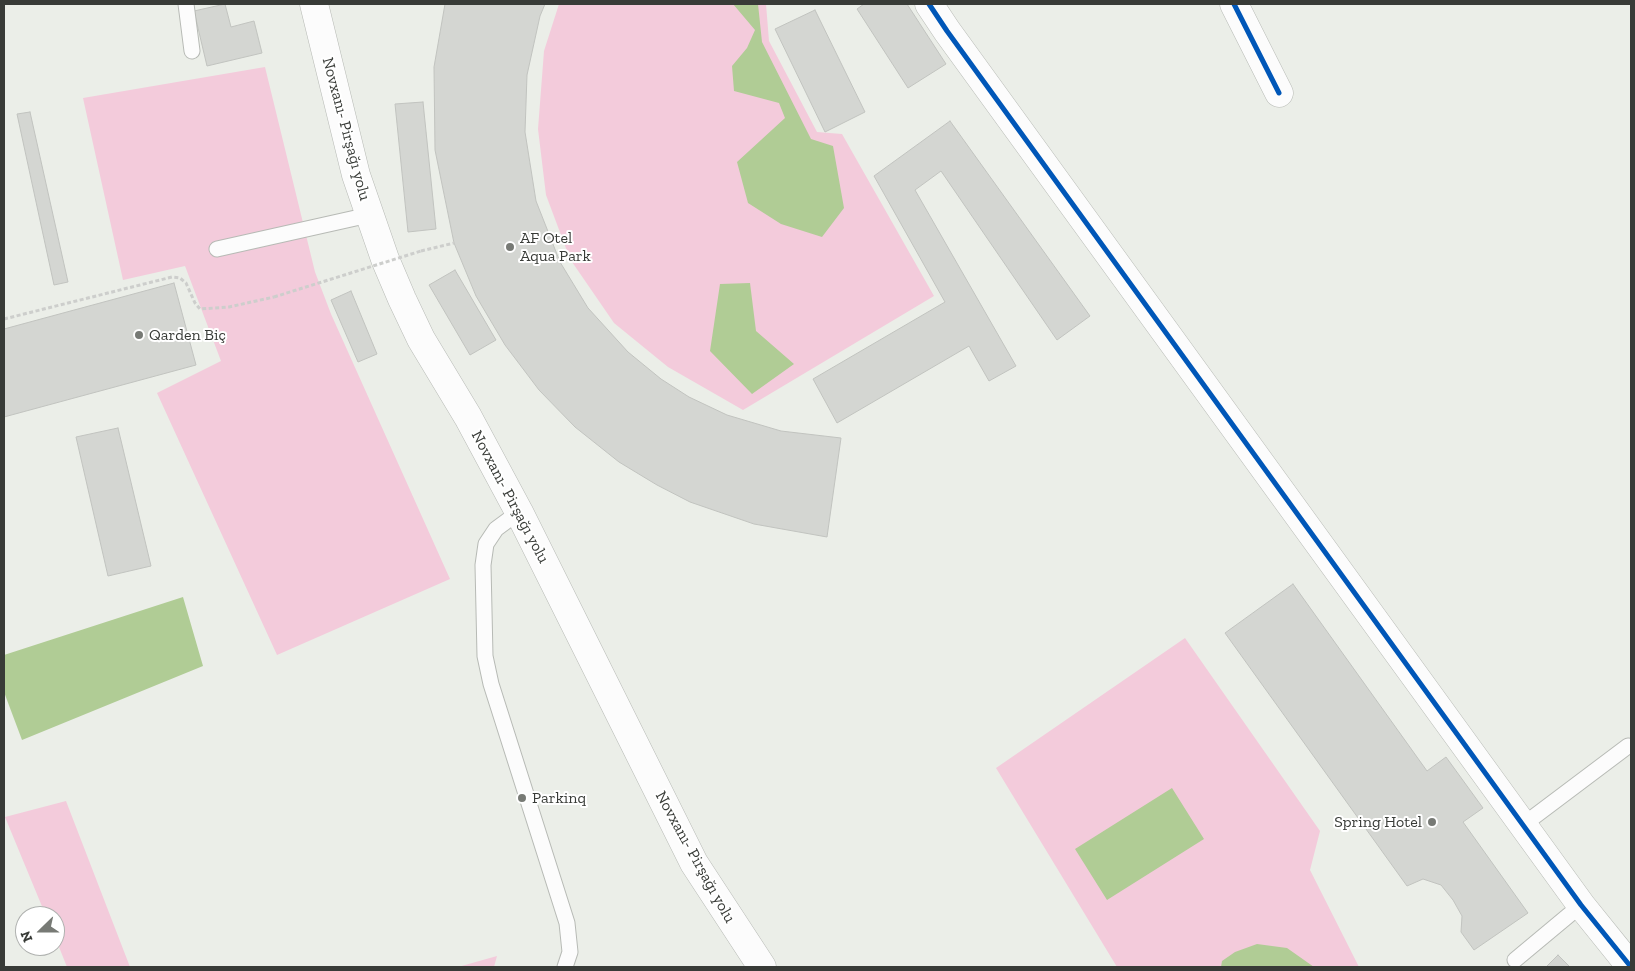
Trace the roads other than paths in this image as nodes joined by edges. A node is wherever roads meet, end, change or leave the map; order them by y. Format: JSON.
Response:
{"nodes":[{"id":1,"x":186,"y":4,"type":"edge"},
{"id":2,"x":314,"y":4,"type":"edge"},
{"id":3,"x":930,"y":4,"type":"edge"},
{"id":4,"x":1234,"y":4,"type":"edge"},
{"id":5,"x":192,"y":51,"type":"dead end"},
{"id":6,"x":1279,"y":93,"type":"dead end"},
{"id":7,"x":369,"y":215,"type":"junction"},
{"id":8,"x":217,"y":249,"type":"dead end"},
{"id":9,"x":520,"y":512,"type":"junction"},
{"id":10,"x":1628,"y":746,"type":"dead end"},
{"id":11,"x":1523,"y":825,"type":"junction"},
{"id":12,"x":1581,"y":905,"type":"junction"},
{"id":13,"x":1515,"y":960,"type":"dead end"},
{"id":14,"x":565,"y":967,"type":"edge"},
{"id":15,"x":762,"y":967,"type":"edge"},
{"id":16,"x":1631,"y":967,"type":"edge"}],
"edges":[{"from":1,"to":5,"type":"lane"},
{"from":2,"to":7,"type":"street","name":"Novxanı- Pirşağı yolu"},
{"from":3,"to":11,"type":"street"},
{"from":4,"to":6,"type":"street"},
{"from":7,"to":8,"type":"lane"},
{"from":7,"to":9,"type":"street","name":"Novxanı- Pirşağı yolu"},
{"from":9,"to":14,"type":"lane"},
{"from":9,"to":15,"type":"street","name":"Novxanı- Pirşağı yolu"},
{"from":10,"to":11,"type":"lane"},
{"from":11,"to":12,"type":"street"},
{"from":12,"to":13,"type":"lane"},
{"from":12,"to":16,"type":"street"}]}
